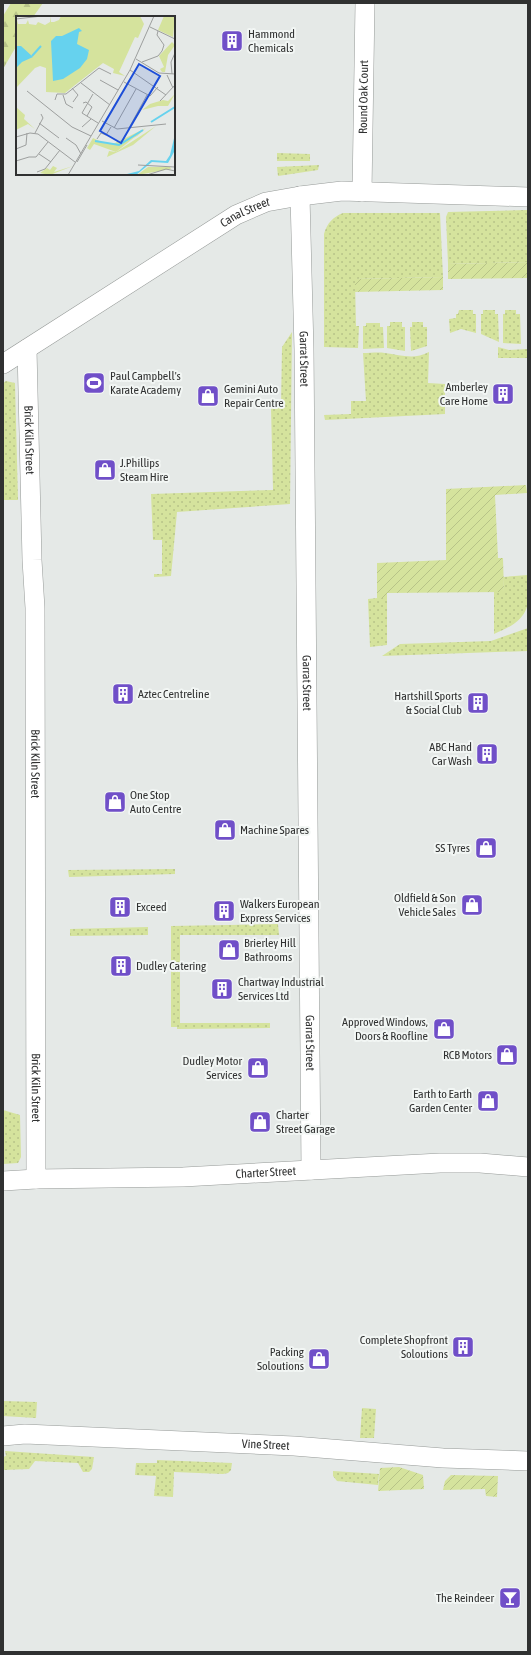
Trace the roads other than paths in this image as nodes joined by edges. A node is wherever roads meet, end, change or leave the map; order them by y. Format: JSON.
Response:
{"nodes":[{"id":1,"x":365,"y":3,"type":"edge"},
{"id":2,"x":362,"y":192,"type":"junction"},
{"id":3,"x":300,"y":196,"type":"junction"},
{"id":4,"x":528,"y":197,"type":"edge"},
{"id":5,"x":27,"y":349,"type":"junction"},
{"id":6,"x":3,"y":364,"type":"edge"},
{"id":7,"x":528,"y":1167,"type":"edge"},
{"id":8,"x":311,"y":1170,"type":"junction"},
{"id":9,"x":36,"y":1179,"type":"junction"},
{"id":10,"x":3,"y":1181,"type":"edge"},
{"id":11,"x":3,"y":1436,"type":"edge"},
{"id":12,"x":528,"y":1461,"type":"edge"}],
"edges":[{"from":1,"to":2,"type":"street","name":"Round Oak Court"},
{"from":2,"to":3,"type":"street","name":"Canal Street"},
{"from":2,"to":4,"type":"street","name":"Canal Street"},
{"from":3,"to":5,"type":"street","name":"Canal Street"},
{"from":3,"to":8,"type":"street","name":"Garrat Street"},
{"from":5,"to":6,"type":"street","name":"Canal Street"},
{"from":5,"to":9,"type":"street","name":"Brick Kiln Street"},
{"from":7,"to":8,"type":"street","name":"Charter Street"},
{"from":8,"to":9,"type":"street","name":"Charter Street"},
{"from":9,"to":10,"type":"street","name":"Charter Street"},
{"from":11,"to":12,"type":"street","name":"Vine Street"}]}
